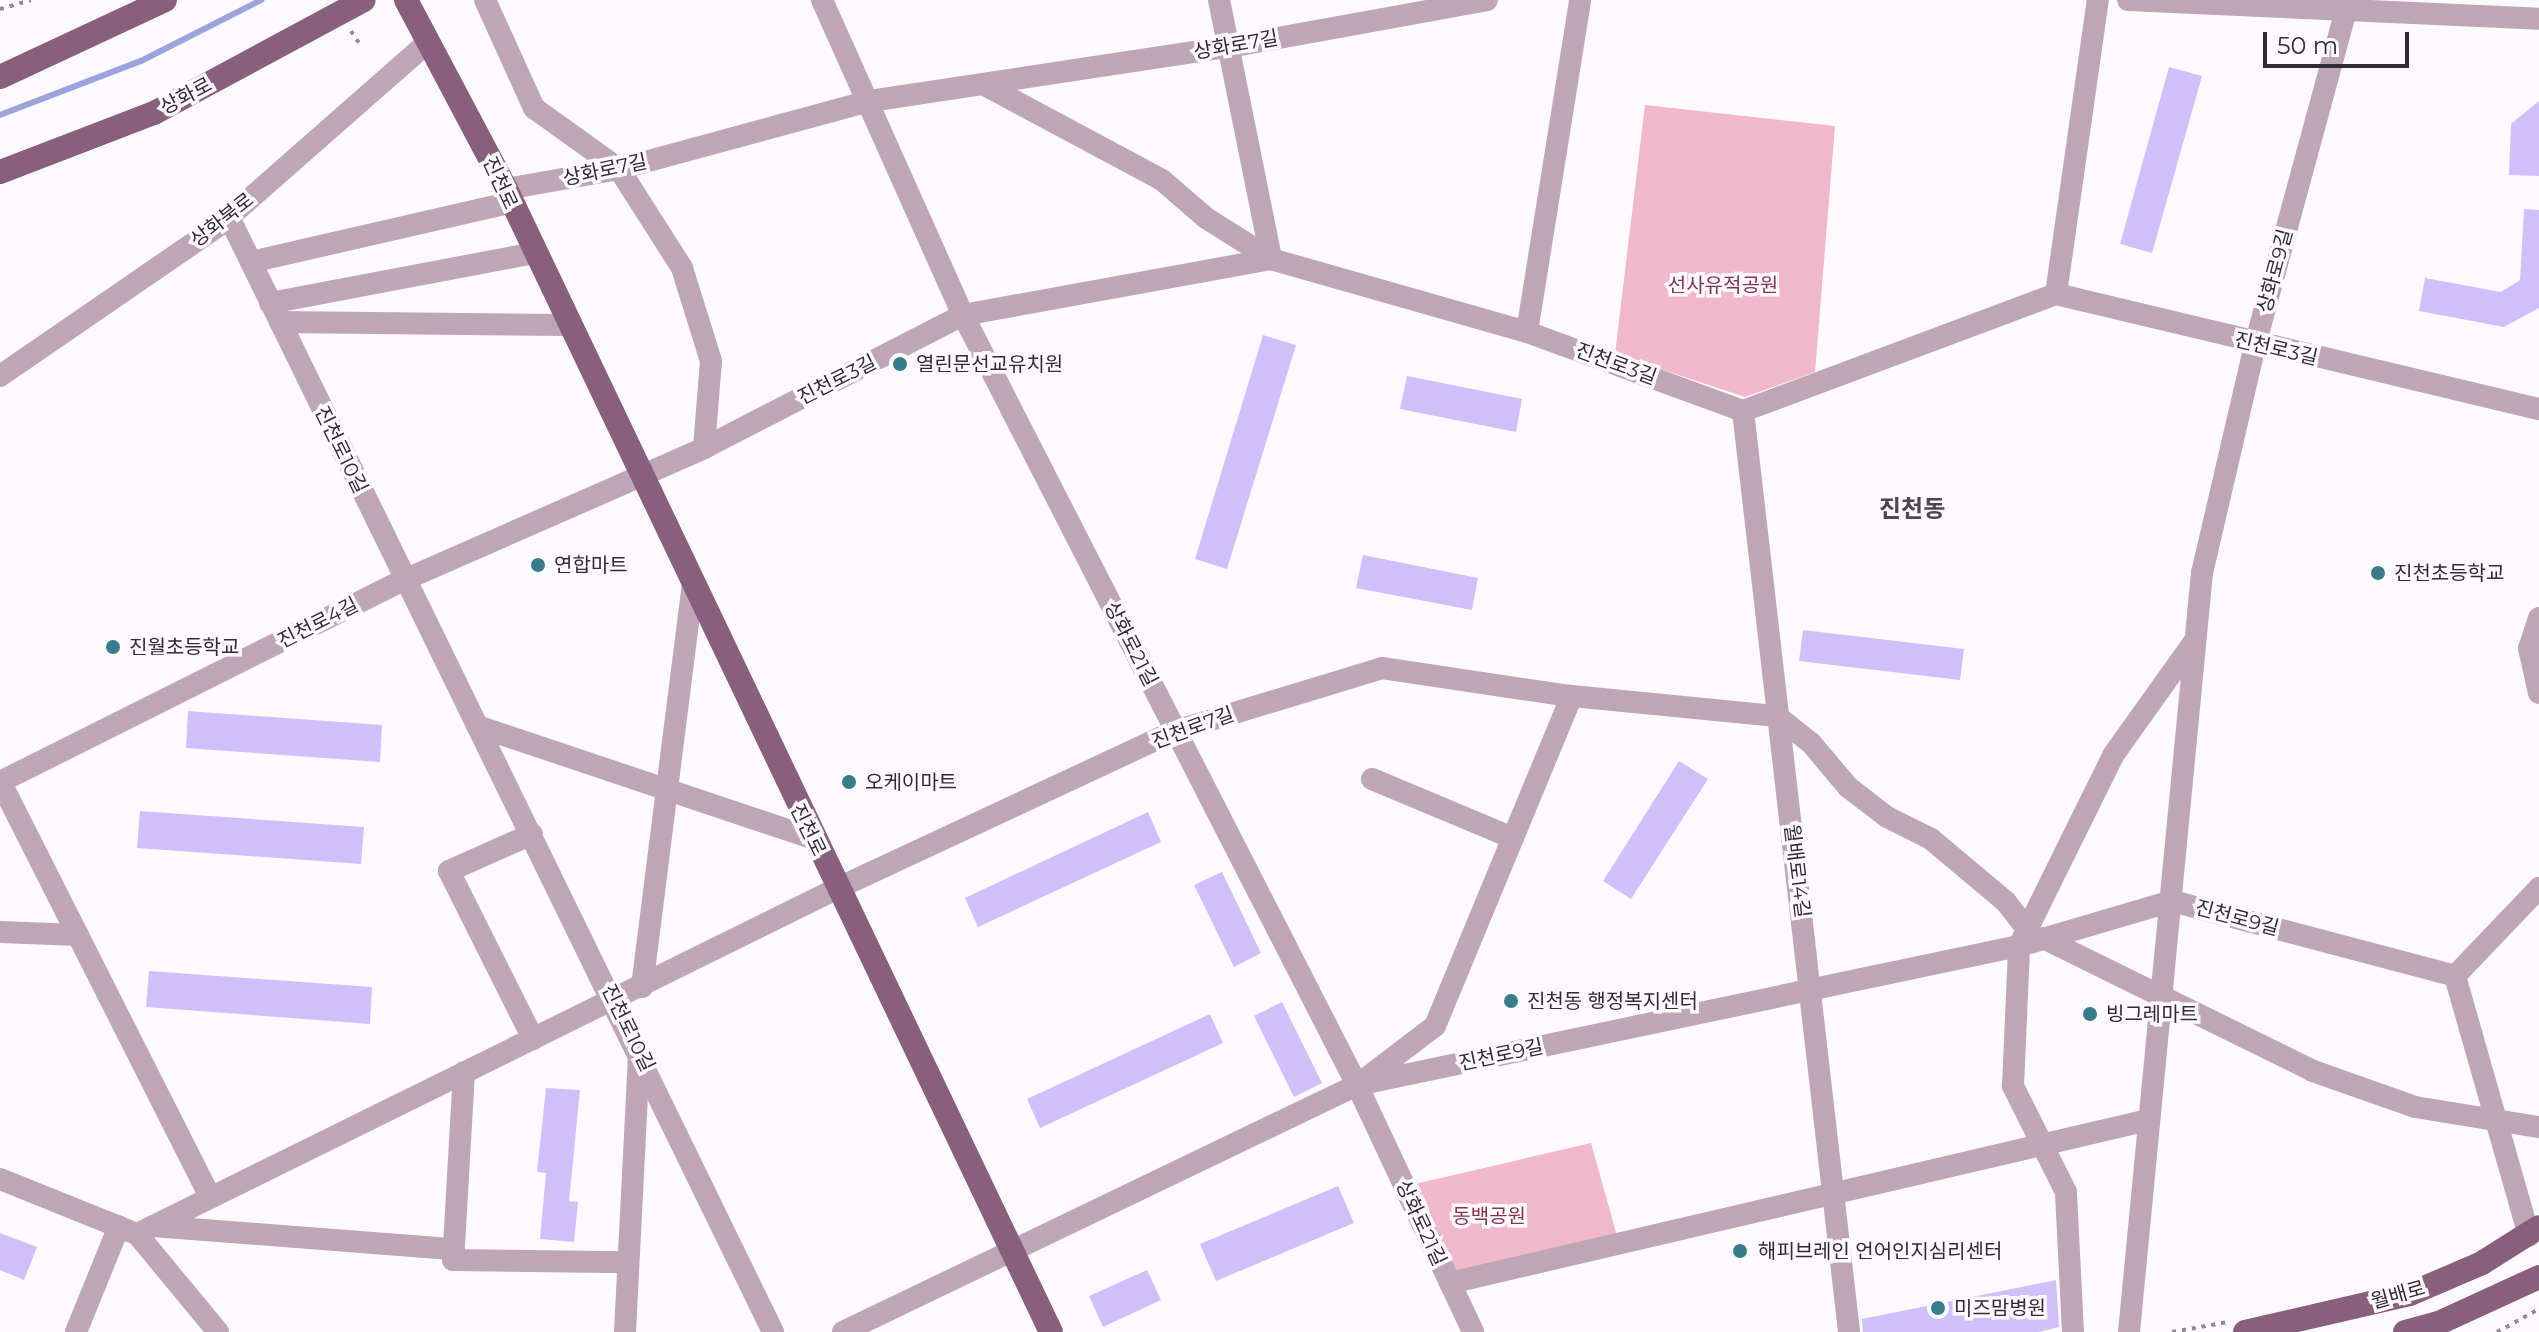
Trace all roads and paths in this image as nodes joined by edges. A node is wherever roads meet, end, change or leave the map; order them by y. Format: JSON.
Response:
{"nodes":[{"id":1,"x":31,"y":0,"type":"edge"},
{"id":2,"x":165,"y":0,"type":"edge"},
{"id":3,"x":364,"y":0,"type":"edge"},
{"id":4,"x":406,"y":0,"type":"edge"},
{"id":5,"x":485,"y":0,"type":"edge"},
{"id":6,"x":822,"y":0,"type":"edge"},
{"id":7,"x":1219,"y":0,"type":"edge"},
{"id":8,"x":1487,"y":0,"type":"edge"},
{"id":9,"x":1580,"y":0,"type":"edge"},
{"id":10,"x":2098,"y":0,"type":"edge"},
{"id":11,"x":2128,"y":0,"type":"edge"},
{"id":12,"x":2348,"y":5,"type":"edge"},
{"id":13,"x":0,"y":9,"type":"edge"},
{"id":14,"x":2539,"y":19,"type":"edge"},
{"id":15,"x":427,"y":43,"type":"junction"},
{"id":16,"x":1229,"y":47,"type":"junction"},
{"id":17,"x":0,"y":77,"type":"edge"},
{"id":18,"x":983,"y":84,"type":"junction"},
{"id":19,"x":870,"y":101,"type":"junction"},
{"id":20,"x":619,"y":169,"type":"junction"},
{"id":21,"x":0,"y":172,"type":"edge"},
{"id":22,"x":508,"y":196,"type":"junction"},
{"id":23,"x":229,"y":217,"type":"junction"},
{"id":24,"x":534,"y":253,"type":"junction"},
{"id":25,"x":1271,"y":259,"type":"junction"},
{"id":26,"x":251,"y":262,"type":"junction"},
{"id":27,"x":2056,"y":294,"type":"junction"},
{"id":28,"x":275,"y":312,"type":"junction"},
{"id":29,"x":963,"y":315,"type":"junction"},
{"id":30,"x":569,"y":325,"type":"junction"},
{"id":31,"x":1527,"y":332,"type":"junction"},
{"id":32,"x":2255,"y":345,"type":"junction"},
{"id":33,"x":0,"y":376,"type":"edge"},
{"id":34,"x":2539,"y":409,"type":"edge"},
{"id":35,"x":1743,"y":411,"type":"junction"},
{"id":36,"x":704,"y":448,"type":"junction"},
{"id":37,"x":641,"y":475,"type":"junction"},
{"id":38,"x":404,"y":580,"type":"junction"},
{"id":39,"x":693,"y":582,"type":"junction"},
{"id":40,"x":2539,"y":618,"type":"edge"},
{"id":41,"x":2197,"y":638,"type":"junction"},
{"id":42,"x":2539,"y":693,"type":"edge"},
{"id":43,"x":1572,"y":696,"type":"junction"},
{"id":44,"x":1777,"y":716,"type":"junction"},
{"id":45,"x":477,"y":726,"type":"junction"},
{"id":46,"x":1175,"y":731,"type":"junction"},
{"id":47,"x":1372,"y":779,"type":"dead end"},
{"id":48,"x":0,"y":781,"type":"edge"},
{"id":49,"x":670,"y":789,"type":"junction"},
{"id":50,"x":532,"y":834,"type":"junction"},
{"id":51,"x":811,"y":838,"type":"junction"},
{"id":52,"x":1513,"y":838,"type":"junction"},
{"id":53,"x":838,"y":888,"type":"junction"},
{"id":54,"x":2539,"y":888,"type":"edge"},
{"id":55,"x":2172,"y":901,"type":"junction"},
{"id":56,"x":0,"y":932,"type":"edge"},
{"id":57,"x":78,"y":935,"type":"junction"},
{"id":58,"x":2029,"y":937,"type":"junction"},
{"id":59,"x":2455,"y":976,"type":"junction"},
{"id":60,"x":642,"y":987,"type":"junction"},
{"id":61,"x":1812,"y":989,"type":"junction"},
{"id":62,"x":2162,"y":992,"type":"junction"},
{"id":63,"x":615,"y":1000,"type":"junction"},
{"id":64,"x":533,"y":1039,"type":"junction"},
{"id":65,"x":639,"y":1051,"type":"junction"},
{"id":66,"x":464,"y":1072,"type":"junction"},
{"id":67,"x":1357,"y":1085,"type":"junction"},
{"id":68,"x":2148,"y":1120,"type":"junction"},
{"id":69,"x":2500,"y":1121,"type":"junction"},
{"id":70,"x":2539,"y":1127,"type":"edge"},
{"id":71,"x":2042,"y":1144,"type":"junction"},
{"id":72,"x":0,"y":1179,"type":"edge"},
{"id":73,"x":1832,"y":1192,"type":"junction"},
{"id":74,"x":210,"y":1197,"type":"junction"},
{"id":75,"x":136,"y":1229,"type":"junction"},
{"id":76,"x":2534,"y":1231,"type":"edge"},
{"id":77,"x":1013,"y":1251,"type":"junction"},
{"id":78,"x":454,"y":1254,"type":"junction"},
{"id":79,"x":628,"y":1262,"type":"junction"},
{"id":80,"x":2539,"y":1277,"type":"edge"},
{"id":81,"x":1450,"y":1283,"type":"junction"},
{"id":82,"x":2539,"y":1309,"type":"edge"},
{"id":83,"x":76,"y":1332,"type":"edge"},
{"id":84,"x":218,"y":1332,"type":"edge"},
{"id":85,"x":625,"y":1332,"type":"edge"},
{"id":86,"x":773,"y":1332,"type":"edge"},
{"id":87,"x":843,"y":1332,"type":"edge"},
{"id":88,"x":1051,"y":1332,"type":"edge"},
{"id":89,"x":1473,"y":1332,"type":"edge"},
{"id":90,"x":1849,"y":1332,"type":"edge"},
{"id":91,"x":2073,"y":1332,"type":"edge"},
{"id":92,"x":2129,"y":1332,"type":"edge"},
{"id":93,"x":2245,"y":1332,"type":"edge"},
{"id":94,"x":2405,"y":1332,"type":"edge"},
{"id":95,"x":2497,"y":1332,"type":"edge"}],
"edges":[{"from":1,"to":13,"type":"path"},
{"from":2,"to":17,"type":"main road"},
{"from":3,"to":21,"type":"main road","name":"상화로"},
{"from":4,"to":15,"type":"main road","name":"진천로"},
{"from":5,"to":20,"type":"street"},
{"from":6,"to":19,"type":"street","name":"상화로21길"},
{"from":7,"to":16,"type":"street"},
{"from":8,"to":16,"type":"street","name":"상화로7길"},
{"from":9,"to":31,"type":"street"},
{"from":10,"to":27,"type":"street"},
{"from":11,"to":12,"type":"street"},
{"from":12,"to":14,"type":"street"},
{"from":12,"to":32,"type":"street","name":"상화로9길"},
{"from":15,"to":22,"type":"main road","name":"진천로"},
{"from":15,"to":23,"type":"street","name":"상화북로"},
{"from":16,"to":18,"type":"street","name":"상화로7길"},
{"from":16,"to":25,"type":"street"},
{"from":18,"to":19,"type":"street","name":"상화로7길"},
{"from":18,"to":25,"type":"street"},
{"from":19,"to":20,"type":"street","name":"상화로7길"},
{"from":19,"to":29,"type":"street","name":"상화로21길"},
{"from":20,"to":22,"type":"street","name":"상화로7길"},
{"from":20,"to":36,"type":"street"},
{"from":22,"to":24,"type":"main road","name":"진천로"},
{"from":22,"to":26,"type":"street"},
{"from":23,"to":26,"type":"street","name":"진천로10길"},
{"from":23,"to":33,"type":"street","name":"상화북로"},
{"from":24,"to":28,"type":"street"},
{"from":24,"to":30,"type":"main road","name":"진천로"},
{"from":25,"to":29,"type":"street","name":"진천로3길"},
{"from":25,"to":31,"type":"street","name":"진천로3길"},
{"from":26,"to":28,"type":"street","name":"진천로10길"},
{"from":27,"to":32,"type":"street","name":"진천로3길"},
{"from":27,"to":35,"type":"street"},
{"from":28,"to":30,"type":"street"},
{"from":28,"to":38,"type":"street","name":"진천로10길"},
{"from":29,"to":36,"type":"street","name":"진천로3길"},
{"from":29,"to":46,"type":"street","name":"상화로21길"},
{"from":30,"to":37,"type":"main road","name":"진천로"},
{"from":31,"to":35,"type":"street","name":"진천로3길"},
{"from":32,"to":34,"type":"street","name":"진천로3길"},
{"from":32,"to":41,"type":"street","name":"상화로9길"},
{"from":35,"to":44,"type":"street","name":"월배로14길"},
{"from":36,"to":37,"type":"street","name":"진천로3길"},
{"from":37,"to":38,"type":"street","name":"진천로4길"},
{"from":37,"to":39,"type":"main road","name":"진천로"},
{"from":38,"to":45,"type":"street","name":"진천로10길"},
{"from":38,"to":48,"type":"street","name":"진천로4길"},
{"from":39,"to":49,"type":"street"},
{"from":39,"to":51,"type":"main road","name":"진천로"},
{"from":40,"to":42,"type":"street"},
{"from":41,"to":55,"type":"street","name":"상화로9길"},
{"from":41,"to":58,"type":"street"},
{"from":43,"to":44,"type":"street","name":"진천로7길"},
{"from":43,"to":46,"type":"street","name":"진천로7길"},
{"from":43,"to":52,"type":"street"},
{"from":44,"to":58,"type":"street"},
{"from":44,"to":61,"type":"street","name":"월배로14길"},
{"from":45,"to":49,"type":"street"},
{"from":45,"to":50,"type":"street","name":"진천로10길"},
{"from":46,"to":53,"type":"street","name":"진천로7길"},
{"from":46,"to":67,"type":"street","name":"상화로21길"},
{"from":47,"to":52,"type":"street"},
{"from":48,"to":57,"type":"street"},
{"from":49,"to":51,"type":"street"},
{"from":49,"to":60,"type":"street"},
{"from":50,"to":63,"type":"street","name":"진천로10길"},
{"from":50,"to":64,"type":"street"},
{"from":51,"to":53,"type":"main road","name":"진천로"},
{"from":52,"to":67,"type":"street"},
{"from":53,"to":60,"type":"street","name":"진천로7길"},
{"from":53,"to":77,"type":"main road","name":"진천로"},
{"from":54,"to":59,"type":"street"},
{"from":55,"to":58,"type":"street","name":"진천로9길"},
{"from":55,"to":59,"type":"street","name":"진천로9길"},
{"from":55,"to":62,"type":"street","name":"상화로9길"},
{"from":56,"to":57,"type":"street"},
{"from":57,"to":74,"type":"street"},
{"from":58,"to":61,"type":"street","name":"진천로9길"},
{"from":58,"to":62,"type":"street"},
{"from":58,"to":71,"type":"street"},
{"from":59,"to":69,"type":"street"},
{"from":60,"to":63,"type":"street","name":"진천로7길"},
{"from":61,"to":67,"type":"street","name":"진천로9길"},
{"from":61,"to":73,"type":"street","name":"월배로14길"},
{"from":62,"to":68,"type":"street","name":"상화로9길"},
{"from":62,"to":69,"type":"street"},
{"from":63,"to":64,"type":"street","name":"진천로7길"},
{"from":63,"to":65,"type":"street","name":"진천로10길"},
{"from":64,"to":66,"type":"street","name":"진천로7길"},
{"from":65,"to":79,"type":"street"},
{"from":65,"to":86,"type":"street","name":"진천로10길"},
{"from":66,"to":74,"type":"street","name":"진천로7길"},
{"from":66,"to":78,"type":"street"},
{"from":67,"to":77,"type":"street","name":"진천로9길"},
{"from":67,"to":81,"type":"street","name":"상화로21길"},
{"from":68,"to":71,"type":"street"},
{"from":68,"to":92,"type":"street","name":"상화로9길"},
{"from":69,"to":70,"type":"street"},
{"from":69,"to":76,"type":"street"},
{"from":71,"to":73,"type":"street"},
{"from":71,"to":91,"type":"street"},
{"from":72,"to":75,"type":"street"},
{"from":73,"to":81,"type":"street","name":"상화로21길"},
{"from":73,"to":90,"type":"street","name":"월배로14길"},
{"from":74,"to":75,"type":"street","name":"진천로7길"},
{"from":75,"to":78,"type":"street"},
{"from":75,"to":83,"type":"street"},
{"from":75,"to":84,"type":"street"},
{"from":76,"to":93,"type":"main road","name":"월배로"},
{"from":77,"to":87,"type":"street"},
{"from":77,"to":88,"type":"main road","name":"진천로"},
{"from":78,"to":79,"type":"street"},
{"from":79,"to":85,"type":"street"},
{"from":80,"to":94,"type":"main road","name":"월배로"},
{"from":81,"to":89,"type":"street","name":"상화로21길"},
{"from":82,"to":95,"type":"path"}]}
